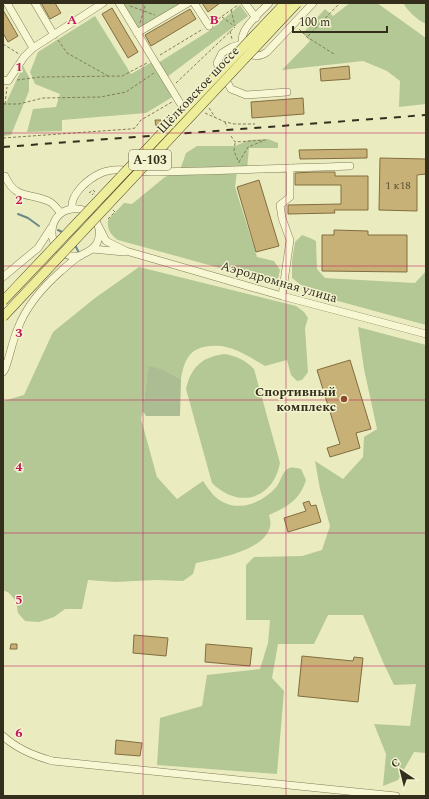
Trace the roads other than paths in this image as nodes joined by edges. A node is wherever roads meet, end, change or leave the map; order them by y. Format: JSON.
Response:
{"nodes":[{"id":1,"x":7,"y":3,"type":"edge"},
{"id":2,"x":35,"y":3,"type":"edge"},
{"id":3,"x":103,"y":3,"type":"edge"},
{"id":4,"x":188,"y":3,"type":"edge"},
{"id":5,"x":194,"y":3,"type":"edge"},
{"id":6,"x":242,"y":3,"type":"edge"},
{"id":7,"x":270,"y":3,"type":"edge"},
{"id":8,"x":285,"y":3,"type":"edge"},
{"id":9,"x":297,"y":3,"type":"edge"},
{"id":10,"x":313,"y":3,"type":"edge"},
{"id":11,"x":121,"y":6,"type":"edge"},
{"id":12,"x":256,"y":18,"type":"junction"},
{"id":13,"x":209,"y":26,"type":"road end"},
{"id":14,"x":137,"y":33,"type":"junction"},
{"id":15,"x":54,"y":35,"type":"junction"},
{"id":16,"x":243,"y":44,"type":"junction"},
{"id":17,"x":33,"y":48,"type":"junction"},
{"id":18,"x":6,"y":80,"type":"edge"},
{"id":19,"x":287,"y":92,"type":"dead end"},
{"id":20,"x":178,"y":100,"type":"road end"},
{"id":21,"x":350,"y":166,"type":"dead end"},
{"id":22,"x":290,"y":168,"type":"junction"},
{"id":23,"x":3,"y":176,"type":"edge"},
{"id":24,"x":72,"y":209,"type":"junction"},
{"id":25,"x":60,"y":213,"type":"junction"},
{"id":26,"x":52,"y":227,"type":"junction"},
{"id":27,"x":99,"y":227,"type":"junction"},
{"id":28,"x":55,"y":245,"type":"junction"},
{"id":29,"x":38,"y":248,"type":"junction"},
{"id":30,"x":92,"y":249,"type":"junction"},
{"id":31,"x":62,"y":252,"type":"junction"},
{"id":32,"x":126,"y":252,"type":"junction"},
{"id":33,"x":80,"y":256,"type":"junction"},
{"id":34,"x":56,"y":275,"type":"junction"},
{"id":35,"x":3,"y":277,"type":"edge"},
{"id":36,"x":282,"y":296,"type":"junction"},
{"id":37,"x":3,"y":301,"type":"edge"},
{"id":38,"x":3,"y":317,"type":"edge"},
{"id":39,"x":426,"y":334,"type":"edge"},
{"id":40,"x":3,"y":372,"type":"edge"},
{"id":41,"x":3,"y":736,"type":"edge"},
{"id":42,"x":396,"y":796,"type":"edge"}],
"edges":[{"from":1,"to":17,"type":"street"},
{"from":2,"to":15,"type":"street"},
{"from":3,"to":15,"type":"street"},
{"from":4,"to":14,"type":"street"},
{"from":5,"to":13,"type":"street"},
{"from":6,"to":12,"type":"street"},
{"from":7,"to":12,"type":"street"},
{"from":8,"to":37,"type":"main road","name":"Щёлковское шоссе","number":"А-103","bridge":true},
{"from":9,"to":38,"type":"main road","name":"Щёлковское шоссе","number":"А-103","bridge":true},
{"from":10,"to":16,"type":"street"},
{"from":11,"to":14,"type":"street"},
{"from":12,"to":16,"type":"street"},
{"from":14,"to":20,"type":"street"},
{"from":15,"to":17,"type":"street"},
{"from":16,"to":19,"type":"street"},
{"from":17,"to":18,"type":"street"},
{"from":21,"to":22,"type":"street"},
{"from":22,"to":24,"type":"street"},
{"from":22,"to":36,"type":"street"},
{"from":23,"to":25,"type":"street"},
{"from":24,"to":25,"type":"street"},
{"from":24,"to":27,"type":"street"},
{"from":25,"to":26,"type":"street"},
{"from":26,"to":28,"type":"street"},
{"from":26,"to":29,"type":"street"},
{"from":27,"to":30,"type":"street"},
{"from":27,"to":32,"type":"street"},
{"from":28,"to":29,"type":"street"},
{"from":28,"to":31,"type":"street"},
{"from":29,"to":35,"type":"street"},
{"from":30,"to":32,"type":"street"},
{"from":30,"to":33,"type":"street"},
{"from":31,"to":33,"type":"street"},
{"from":31,"to":34,"type":"street"},
{"from":32,"to":36,"type":"street","name":"Аэродромная улица"},
{"from":33,"to":34,"type":"street"},
{"from":34,"to":40,"type":"street"},
{"from":36,"to":39,"type":"street","name":"Аэродромная улица"},
{"from":41,"to":42,"type":"street"}]}
